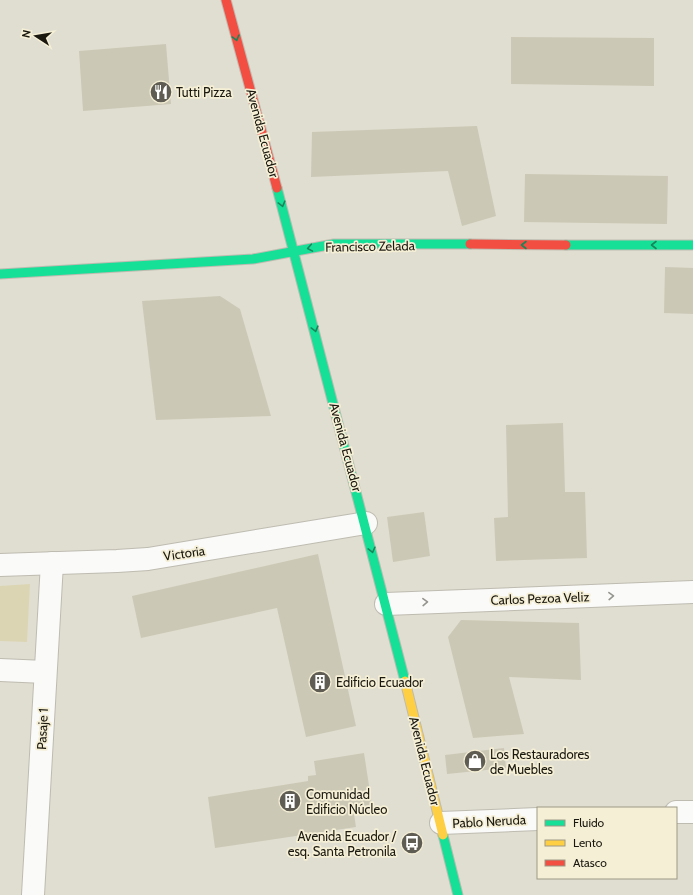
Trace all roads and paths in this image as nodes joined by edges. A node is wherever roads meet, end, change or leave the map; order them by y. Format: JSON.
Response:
{"nodes":[{"id":1,"x":226,"y":0,"type":"edge"},
{"id":2,"x":693,"y":245,"type":"edge"},
{"id":3,"x":295,"y":251,"type":"junction"},
{"id":4,"x":0,"y":274,"type":"edge"},
{"id":5,"x":366,"y":523,"type":"junction"},
{"id":6,"x":52,"y":563,"type":"junction"},
{"id":7,"x":0,"y":564,"type":"edge"},
{"id":8,"x":693,"y":592,"type":"edge"},
{"id":9,"x":386,"y":604,"type":"junction"},
{"id":10,"x":0,"y":670,"type":"edge"},
{"id":11,"x":45,"y":672,"type":"junction"},
{"id":12,"x":677,"y":812,"type":"edge"},
{"id":13,"x":693,"y":812,"type":"edge"},
{"id":14,"x":537,"y":819,"type":"edge"},
{"id":15,"x":440,"y":823,"type":"junction"},
{"id":16,"x":33,"y":895,"type":"edge"},
{"id":17,"x":458,"y":895,"type":"edge"}],
"edges":[{"from":1,"to":3,"type":"main road","name":"Avenida Ecuador","one_way":true},
{"from":2,"to":3,"type":"main road","name":"Francisco Zelada","one_way":true},
{"from":3,"to":4,"type":"main road","name":"Francisco Zelada"},
{"from":3,"to":5,"type":"main road","name":"Avenida Ecuador","one_way":true},
{"from":5,"to":6,"type":"street","name":"Victoria"},
{"from":5,"to":9,"type":"main road","name":"Avenida Ecuador","one_way":true},
{"from":6,"to":7,"type":"street","name":"Victoria"},
{"from":6,"to":11,"type":"street","name":"Pasaje 1"},
{"from":9,"to":8,"type":"street","name":"Carlos Pezoa Veliz","one_way":true},
{"from":9,"to":15,"type":"main road","name":"Avenida Ecuador"},
{"from":10,"to":11,"type":"street"},
{"from":11,"to":16,"type":"street","name":"Pasaje 1"},
{"from":12,"to":13,"type":"street"},
{"from":14,"to":15,"type":"street","name":"Pablo Neruda"},
{"from":15,"to":17,"type":"main road","name":"Avenida Ecuador"}]}
